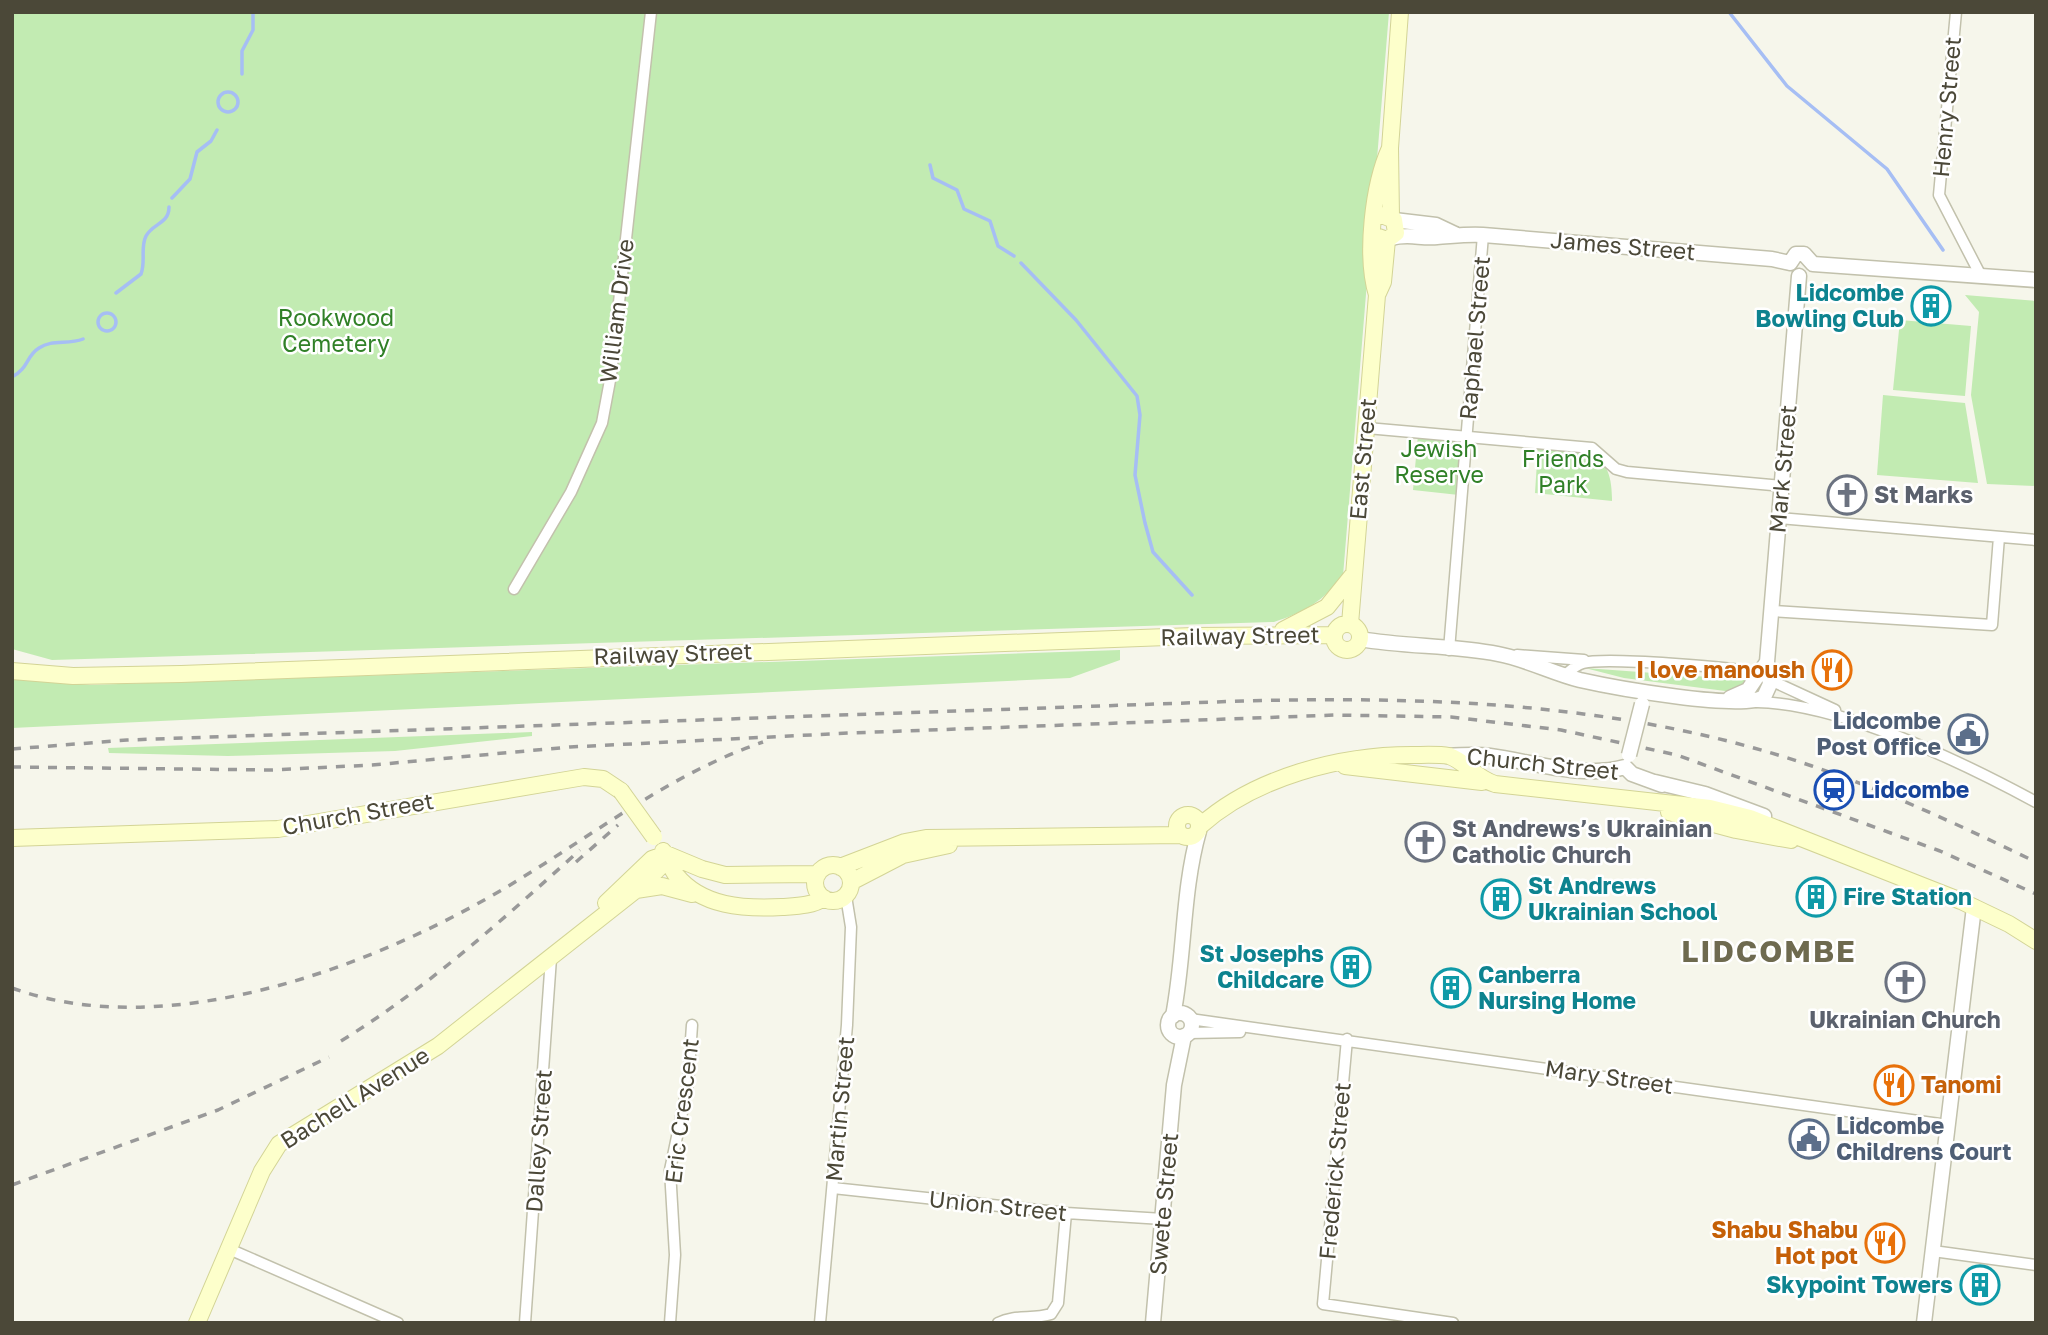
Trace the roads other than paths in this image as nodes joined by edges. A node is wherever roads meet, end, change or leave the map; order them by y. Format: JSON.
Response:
{"nodes":[{"id":1,"x":651,"y":12,"type":"edge"},
{"id":2,"x":1400,"y":12,"type":"edge"},
{"id":3,"x":1956,"y":12,"type":"edge"},
{"id":4,"x":1385,"y":228,"type":"junction"},
{"id":5,"x":1483,"y":235,"type":"junction"},
{"id":6,"x":1790,"y":263,"type":"junction"},
{"id":7,"x":1813,"y":264,"type":"junction"},
{"id":8,"x":1799,"y":276,"type":"junction"},
{"id":9,"x":1981,"y":276,"type":"junction"},
{"id":10,"x":2036,"y":280,"type":"edge"},
{"id":11,"x":1367,"y":428,"type":"junction"},
{"id":12,"x":1467,"y":437,"type":"junction"},
{"id":13,"x":1782,"y":486,"type":"junction"},
{"id":14,"x":1779,"y":518,"type":"junction"},
{"id":15,"x":1999,"y":537,"type":"junction"},
{"id":16,"x":2036,"y":540,"type":"edge"},
{"id":17,"x":1353,"y":573,"type":"junction"},
{"id":18,"x":514,"y":589,"type":"dead end"},
{"id":19,"x":1772,"y":611,"type":"junction"},
{"id":20,"x":1350,"y":624,"type":"junction"},
{"id":21,"x":1260,"y":635,"type":"junction"},
{"id":22,"x":1334,"y":635,"type":"junction"},
{"id":23,"x":1360,"y":639,"type":"junction"},
{"id":24,"x":1449,"y":650,"type":"junction"},
{"id":25,"x":1488,"y":652,"type":"junction"},
{"id":26,"x":1605,"y":662,"type":"junction"},
{"id":27,"x":1763,"y":670,"type":"junction"},
{"id":28,"x":12,"y":671,"type":"edge"},
{"id":29,"x":1565,"y":675,"type":"junction"},
{"id":30,"x":1644,"y":698,"type":"junction"},
{"id":31,"x":1714,"y":700,"type":"junction"},
{"id":32,"x":1753,"y":702,"type":"junction"},
{"id":33,"x":1888,"y":735,"type":"junction"},
{"id":34,"x":1447,"y":756,"type":"junction"},
{"id":35,"x":1627,"y":761,"type":"junction"},
{"id":36,"x":1537,"y":765,"type":"junction"},
{"id":37,"x":1331,"y":766,"type":"junction"},
{"id":38,"x":1465,"y":766,"type":"junction"},
{"id":39,"x":1354,"y":767,"type":"junction"},
{"id":40,"x":1655,"y":782,"type":"junction"},
{"id":41,"x":1495,"y":784,"type":"junction"},
{"id":42,"x":1599,"y":797,"type":"junction"},
{"id":43,"x":2036,"y":802,"type":"edge"},
{"id":44,"x":1702,"y":807,"type":"junction"},
{"id":45,"x":1188,"y":827,"type":"junction"},
{"id":46,"x":986,"y":837,"type":"junction"},
{"id":47,"x":12,"y":838,"type":"edge"},
{"id":48,"x":1800,"y":841,"type":"junction"},
{"id":49,"x":1823,"y":846,"type":"junction"},
{"id":50,"x":666,"y":854,"type":"junction"},
{"id":51,"x":840,"y":867,"type":"junction"},
{"id":52,"x":818,"y":874,"type":"junction"},
{"id":53,"x":848,"y":889,"type":"junction"},
{"id":54,"x":636,"y":890,"type":"junction"},
{"id":55,"x":824,"y":898,"type":"junction"},
{"id":56,"x":722,"y":904,"type":"junction"},
{"id":57,"x":1974,"y":907,"type":"junction"},
{"id":58,"x":586,"y":929,"type":"junction"},
{"id":59,"x":2036,"y":941,"type":"edge"},
{"id":60,"x":551,"y":958,"type":"junction"},
{"id":61,"x":692,"y":1025,"type":"dead end"},
{"id":62,"x":1183,"y":1025,"type":"junction"},
{"id":63,"x":1347,"y":1039,"type":"junction"},
{"id":64,"x":1947,"y":1125,"type":"junction"},
{"id":65,"x":833,"y":1188,"type":"junction"},
{"id":66,"x":1066,"y":1213,"type":"junction"},
{"id":67,"x":1163,"y":1219,"type":"junction"},
{"id":68,"x":229,"y":1249,"type":"junction"},
{"id":69,"x":1933,"y":1251,"type":"junction"},
{"id":70,"x":2036,"y":1265,"type":"edge"},
{"id":71,"x":197,"y":1323,"type":"edge"},
{"id":72,"x":398,"y":1323,"type":"edge"},
{"id":73,"x":525,"y":1323,"type":"edge"},
{"id":74,"x":670,"y":1323,"type":"edge"},
{"id":75,"x":820,"y":1323,"type":"edge"},
{"id":76,"x":998,"y":1323,"type":"edge"},
{"id":77,"x":1153,"y":1323,"type":"edge"},
{"id":78,"x":1453,"y":1323,"type":"edge"},
{"id":79,"x":1924,"y":1323,"type":"edge"}],
"edges":[{"from":1,"to":18,"type":"street","name":"William Drive"},
{"from":2,"to":4,"type":"main road","name":"East Street"},
{"from":3,"to":9,"type":"street","name":"Henry Street"},
{"from":4,"to":5,"type":"street","name":"James Street"},
{"from":4,"to":11,"type":"main road","name":"East Street"},
{"from":5,"to":6,"type":"street","name":"James Street"},
{"from":5,"to":12,"type":"street","name":"Raphael Street"},
{"from":6,"to":7,"type":"street"},
{"from":6,"to":8,"type":"street"},
{"from":7,"to":8,"type":"street"},
{"from":7,"to":9,"type":"street"},
{"from":8,"to":13,"type":"street","name":"Mark Street"},
{"from":9,"to":10,"type":"street"},
{"from":11,"to":12,"type":"street"},
{"from":11,"to":17,"type":"main road","name":"East Street"},
{"from":12,"to":13,"type":"street"},
{"from":12,"to":24,"type":"street","name":"Raphael Street"},
{"from":13,"to":14,"type":"street","name":"Mark Street"},
{"from":14,"to":15,"type":"street"},
{"from":14,"to":19,"type":"street","name":"Mark Street"},
{"from":15,"to":16,"type":"street"},
{"from":15,"to":19,"type":"street"},
{"from":17,"to":20,"type":"main road","name":"East Street"},
{"from":17,"to":21,"type":"main road"},
{"from":19,"to":27,"type":"street","name":"Mark Street"},
{"from":20,"to":22,"type":"main road"},
{"from":20,"to":23,"type":"main road"},
{"from":21,"to":22,"type":"main road","name":"Railway Street"},
{"from":21,"to":28,"type":"main road","name":"Railway Street"},
{"from":22,"to":23,"type":"main road"},
{"from":23,"to":24,"type":"street"},
{"from":24,"to":25,"type":"street"},
{"from":25,"to":26,"type":"street"},
{"from":25,"to":29,"type":"street"},
{"from":26,"to":27,"type":"street"},
{"from":26,"to":29,"type":"street"},
{"from":27,"to":31,"type":"street"},
{"from":27,"to":32,"type":"street"},
{"from":27,"to":33,"type":"street"},
{"from":29,"to":30,"type":"street"},
{"from":30,"to":31,"type":"street"},
{"from":30,"to":35,"type":"street","bridge":true},
{"from":31,"to":32,"type":"street"},
{"from":32,"to":33,"type":"street"},
{"from":33,"to":43,"type":"street"},
{"from":34,"to":36,"type":"street","name":"Church Street"},
{"from":34,"to":37,"type":"main road","name":"Church Street"},
{"from":34,"to":38,"type":"main road","name":"Church Street"},
{"from":35,"to":36,"type":"street","name":"Church Street"},
{"from":35,"to":40,"type":"street","name":"Church Street"},
{"from":36,"to":38,"type":"street"},
{"from":37,"to":39,"type":"main road"},
{"from":37,"to":45,"type":"main road","name":"Church Street"},
{"from":38,"to":39,"type":"main road"},
{"from":38,"to":41,"type":"main road","name":"Church Street"},
{"from":39,"to":41,"type":"main road"},
{"from":40,"to":44,"type":"street","name":"Church Street"},
{"from":40,"to":49,"type":"street"},
{"from":41,"to":42,"type":"main road","name":"Church Street"},
{"from":42,"to":44,"type":"main road","name":"Church Street"},
{"from":42,"to":48,"type":"main road"},
{"from":44,"to":48,"type":"main road"},
{"from":44,"to":49,"type":"main road"},
{"from":45,"to":46,"type":"main road","name":"Church Street"},
{"from":45,"to":62,"type":"street","name":"Swete Street"},
{"from":46,"to":51,"type":"main road","name":"Church Street"},
{"from":46,"to":53,"type":"main road","name":"Church Street"},
{"from":47,"to":50,"type":"main road","name":"Church Street","bridge":true},
{"from":48,"to":49,"type":"main road"},
{"from":49,"to":57,"type":"main road"},
{"from":50,"to":52,"type":"main road","name":"Church Street"},
{"from":50,"to":54,"type":"main road","name":"Bachell Avenue"},
{"from":50,"to":56,"type":"main road","name":"Church Street"},
{"from":50,"to":58,"type":"main road","name":"Bachell Avenue"},
{"from":51,"to":52,"type":"main road"},
{"from":51,"to":53,"type":"main road"},
{"from":52,"to":55,"type":"main road"},
{"from":53,"to":55,"type":"main road"},
{"from":53,"to":65,"type":"street","name":"Martin Street"},
{"from":54,"to":56,"type":"main road"},
{"from":54,"to":58,"type":"main road","name":"Bachell Avenue"},
{"from":55,"to":56,"type":"main road","name":"Church Street"},
{"from":57,"to":59,"type":"main road"},
{"from":57,"to":64,"type":"street"},
{"from":58,"to":60,"type":"main road","name":"Bachell Avenue"},
{"from":60,"to":68,"type":"main road","name":"Bachell Avenue"},
{"from":60,"to":73,"type":"street","name":"Dalley Street"},
{"from":61,"to":74,"type":"street","name":"Eric Crescent"},
{"from":62,"to":63,"type":"street","name":"Mary Street"},
{"from":62,"to":67,"type":"street","name":"Swete Street"},
{"from":63,"to":64,"type":"street","name":"Mary Street"},
{"from":63,"to":78,"type":"street","name":"Frederick Street"},
{"from":64,"to":69,"type":"street"},
{"from":65,"to":66,"type":"street","name":"Union Street"},
{"from":65,"to":75,"type":"street","name":"Martin Street"},
{"from":66,"to":67,"type":"street","name":"Union Street"},
{"from":66,"to":76,"type":"street"},
{"from":67,"to":77,"type":"street","name":"Swete Street"},
{"from":68,"to":71,"type":"main road","name":"Bachell Avenue"},
{"from":68,"to":72,"type":"street"},
{"from":69,"to":70,"type":"street"},
{"from":69,"to":79,"type":"street"}]}
